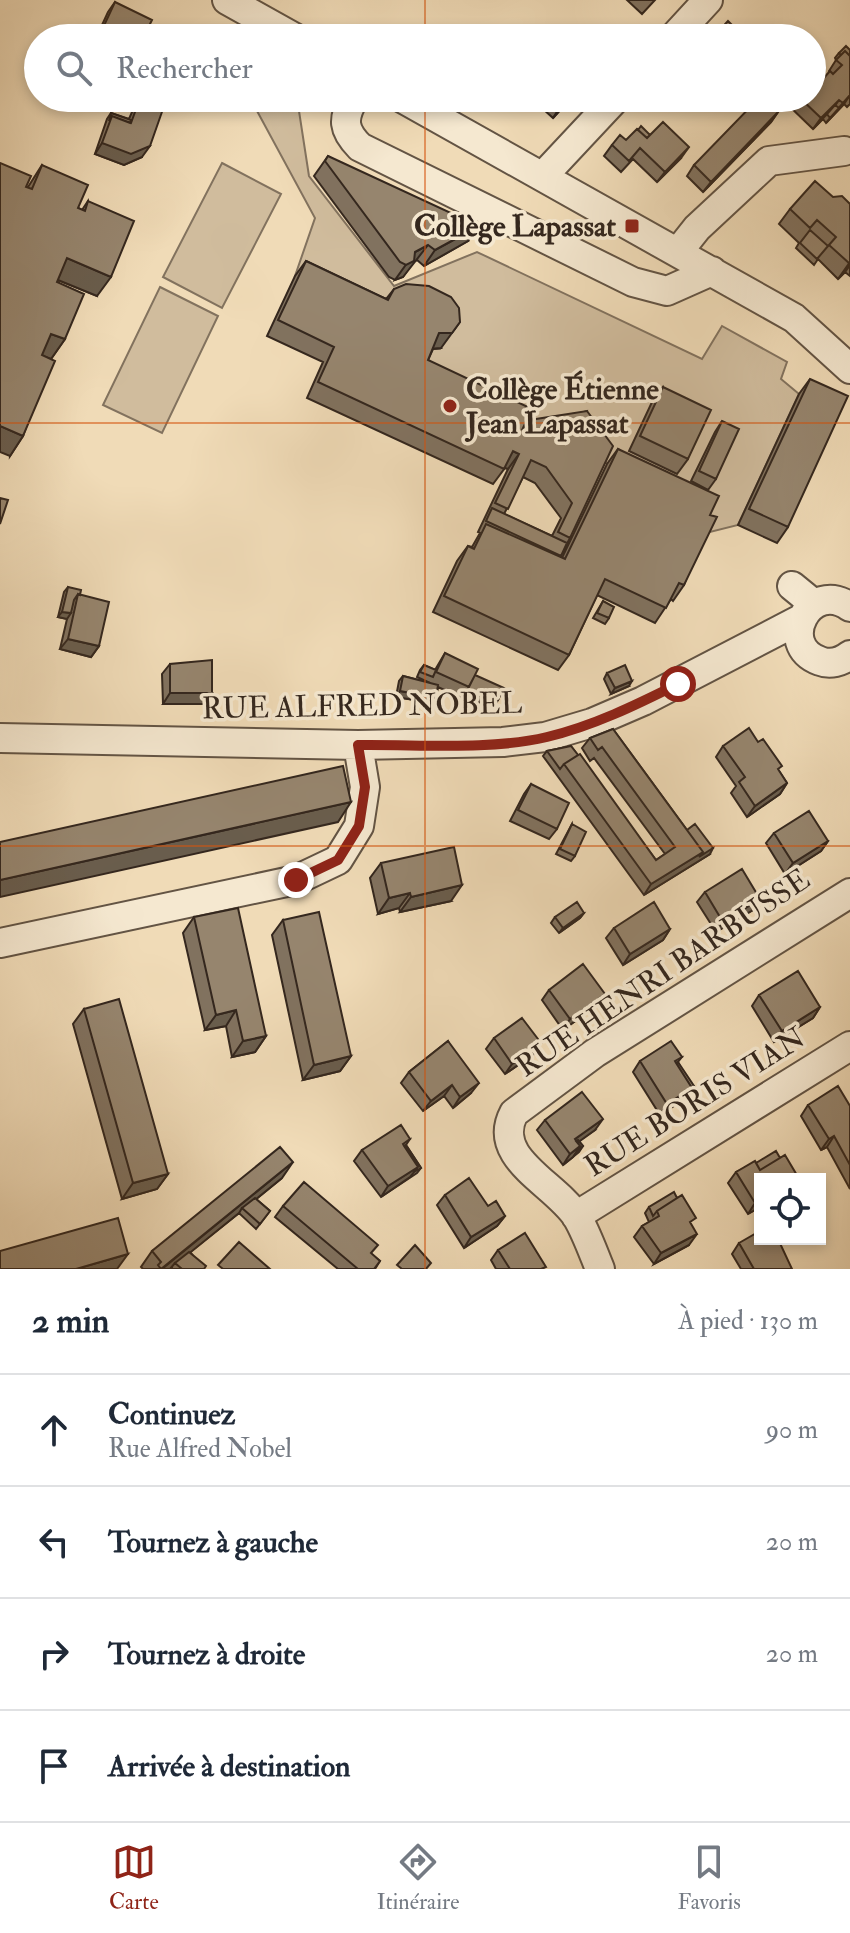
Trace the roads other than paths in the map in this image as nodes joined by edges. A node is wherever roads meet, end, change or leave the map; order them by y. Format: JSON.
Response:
{"nodes":[{"id":1,"x":227,"y":0,"type":"edge"},
{"id":2,"x":708,"y":0,"type":"edge"},
{"id":3,"x":270,"y":24,"type":"edge"},
{"id":4,"x":686,"y":24,"type":"edge"},
{"id":5,"x":347,"y":112,"type":"edge"},
{"id":6,"x":427,"y":112,"type":"edge"},
{"id":7,"x":603,"y":112,"type":"edge"},
{"id":8,"x":848,"y":152,"type":"edge"},
{"id":9,"x":543,"y":176,"type":"junction"},
{"id":10,"x":678,"y":252,"type":"junction"},
{"id":11,"x":712,"y":271,"type":"junction"},
{"id":12,"x":850,"y":369,"type":"edge"},
{"id":13,"x":820,"y":607,"type":"edge"},
{"id":14,"x":839,"y":659,"type":"edge"},
{"id":15,"x":850,"y":683,"type":"edge"},
{"id":16,"x":0,"y":738,"type":"edge"},
{"id":17,"x":358,"y":745,"type":"junction"},
{"id":18,"x":850,"y":893,"type":"edge"},
{"id":19,"x":0,"y":943,"type":"edge"},
{"id":20,"x":850,"y":1046,"type":"edge"},
{"id":21,"x":576,"y":1216,"type":"junction"},
{"id":22,"x":600,"y":1269,"type":"edge"}],
"edges":[{"from":1,"to":3,"type":"street"},
{"from":2,"to":4,"type":"street"},
{"from":5,"to":11,"type":"street"},
{"from":6,"to":9,"type":"street"},
{"from":7,"to":9,"type":"street"},
{"from":8,"to":10,"type":"street"},
{"from":9,"to":10,"type":"street"},
{"from":10,"to":11,"type":"street"},
{"from":11,"to":12,"type":"street"},
{"from":13,"to":14,"type":"street","name":"RUE ALFRED NOBEL"},
{"from":13,"to":17,"type":"street","name":"RUE ALFRED NOBEL"},
{"from":14,"to":15,"type":"street","name":"RUE ALFRED NOBEL"},
{"from":16,"to":17,"type":"street","name":"RUE ALFRED NOBEL"},
{"from":17,"to":19,"type":"street"},
{"from":18,"to":21,"type":"street","name":"RUE HENRI BARBUSSE"},
{"from":20,"to":21,"type":"street","name":"RUE BORIS VIAN"},
{"from":21,"to":22,"type":"street","name":"RUE HENRI BARBUSSE"}]}
